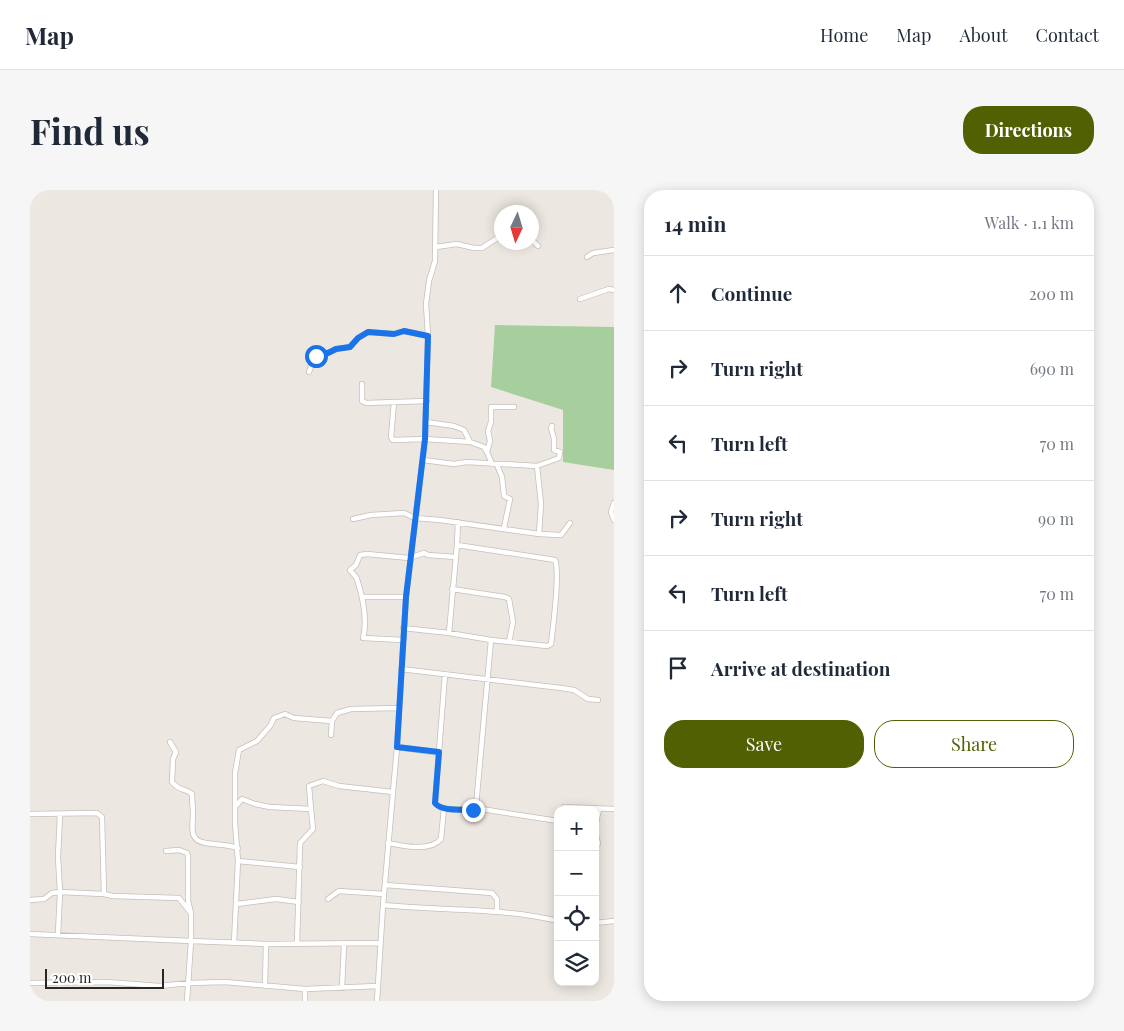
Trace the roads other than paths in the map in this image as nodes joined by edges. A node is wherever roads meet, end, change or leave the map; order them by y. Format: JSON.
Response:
{"nodes":[{"id":1,"x":436,"y":190,"type":"edge"},
{"id":2,"x":494,"y":240,"type":"edge"},
{"id":3,"x":436,"y":247,"type":"junction"},
{"id":4,"x":614,"y":250,"type":"edge"},
{"id":5,"x":588,"y":257,"type":"dead end"},
{"id":6,"x":614,"y":290,"type":"edge"},
{"id":7,"x":580,"y":299,"type":"dead end"},
{"id":8,"x":428,"y":336,"type":"junction"},
{"id":9,"x":309,"y":372,"type":"dead end"},
{"id":10,"x":362,"y":384,"type":"dead end"},
{"id":11,"x":427,"y":401,"type":"junction"},
{"id":12,"x":394,"y":402,"type":"junction"},
{"id":13,"x":514,"y":407,"type":"dead end"},
{"id":14,"x":426,"y":422,"type":"junction"},
{"id":15,"x":552,"y":426,"type":"dead end"},
{"id":16,"x":425,"y":439,"type":"junction"},
{"id":17,"x":470,"y":442,"type":"junction"},
{"id":18,"x":487,"y":452,"type":"junction"},
{"id":19,"x":423,"y":460,"type":"junction"},
{"id":20,"x":494,"y":465,"type":"junction"},
{"id":21,"x":536,"y":466,"type":"junction"},
{"id":22,"x":614,"y":503,"type":"edge"},
{"id":23,"x":414,"y":518,"type":"junction"},
{"id":24,"x":353,"y":519,"type":"dead end"},
{"id":25,"x":614,"y":520,"type":"edge"},
{"id":26,"x":458,"y":522,"type":"junction"},
{"id":27,"x":570,"y":523,"type":"dead end"},
{"id":28,"x":504,"y":528,"type":"junction"},
{"id":29,"x":539,"y":534,"type":"junction"},
{"id":30,"x":457,"y":544,"type":"junction"},
{"id":31,"x":456,"y":557,"type":"junction"},
{"id":32,"x":409,"y":558,"type":"junction"},
{"id":33,"x":452,"y":589,"type":"junction"},
{"id":34,"x":406,"y":597,"type":"junction"},
{"id":35,"x":363,"y":598,"type":"junction"},
{"id":36,"x":404,"y":628,"type":"junction"},
{"id":37,"x":449,"y":633,"type":"junction"},
{"id":38,"x":403,"y":640,"type":"junction"},
{"id":39,"x":491,"y":640,"type":"junction"},
{"id":40,"x":509,"y":642,"type":"junction"},
{"id":41,"x":401,"y":669,"type":"junction"},
{"id":42,"x":445,"y":674,"type":"junction"},
{"id":43,"x":487,"y":680,"type":"junction"},
{"id":44,"x":598,"y":700,"type":"dead end"},
{"id":45,"x":399,"y":708,"type":"junction"},
{"id":46,"x":332,"y":721,"type":"junction"},
{"id":47,"x":331,"y":735,"type":"dead end"},
{"id":48,"x":170,"y":742,"type":"dead end"},
{"id":49,"x":397,"y":747,"type":"junction"},
{"id":50,"x":439,"y":752,"type":"junction"},
{"id":51,"x":393,"y":792,"type":"junction"},
{"id":52,"x":235,"y":807,"type":"junction"},
{"id":53,"x":444,"y":808,"type":"junction"},
{"id":54,"x":475,"y":808,"type":"junction"},
{"id":55,"x":311,"y":809,"type":"junction"},
{"id":56,"x":599,"y":809,"type":"edge"},
{"id":57,"x":614,"y":809,"type":"edge"},
{"id":58,"x":30,"y":814,"type":"edge"},
{"id":59,"x":60,"y":814,"type":"junction"},
{"id":60,"x":554,"y":820,"type":"edge"},
{"id":61,"x":388,"y":843,"type":"junction"},
{"id":62,"x":238,"y":848,"type":"junction"},
{"id":63,"x":166,"y":851,"type":"dead end"},
{"id":64,"x":238,"y":861,"type":"junction"},
{"id":65,"x":300,"y":868,"type":"junction"},
{"id":66,"x":384,"y":885,"type":"junction"},
{"id":67,"x":60,"y":892,"type":"junction"},
{"id":68,"x":104,"y":894,"type":"junction"},
{"id":69,"x":384,"y":894,"type":"junction"},
{"id":70,"x":328,"y":899,"type":"dead end"},
{"id":71,"x":30,"y":900,"type":"edge"},
{"id":72,"x":299,"y":902,"type":"junction"},
{"id":73,"x":237,"y":904,"type":"junction"},
{"id":74,"x":383,"y":905,"type":"junction"},
{"id":75,"x":497,"y":912,"type":"junction"},
{"id":76,"x":190,"y":913,"type":"junction"},
{"id":77,"x":554,"y":920,"type":"edge"},
{"id":78,"x":614,"y":921,"type":"edge"},
{"id":79,"x":599,"y":923,"type":"edge"},
{"id":80,"x":30,"y":933,"type":"edge"},
{"id":81,"x":58,"y":934,"type":"junction"},
{"id":82,"x":191,"y":941,"type":"junction"},
{"id":83,"x":234,"y":943,"type":"junction"},
{"id":84,"x":380,"y":943,"type":"junction"},
{"id":85,"x":266,"y":944,"type":"junction"},
{"id":86,"x":297,"y":944,"type":"junction"},
{"id":87,"x":344,"y":944,"type":"junction"},
{"id":88,"x":30,"y":982,"type":"edge"},
{"id":89,"x":188,"y":983,"type":"junction"},
{"id":90,"x":265,"y":986,"type":"junction"},
{"id":91,"x":378,"y":986,"type":"junction"},
{"id":92,"x":342,"y":988,"type":"junction"},
{"id":93,"x":305,"y":989,"type":"junction"},
{"id":94,"x":187,"y":1001,"type":"edge"},
{"id":95,"x":305,"y":1001,"type":"edge"},
{"id":96,"x":377,"y":1001,"type":"edge"}],
"edges":[{"from":1,"to":3,"type":"street"},
{"from":2,"to":3,"type":"street"},
{"from":3,"to":8,"type":"street"},
{"from":4,"to":5,"type":"street"},
{"from":6,"to":7,"type":"street"},
{"from":8,"to":9,"type":"street"},
{"from":8,"to":11,"type":"street"},
{"from":10,"to":12,"type":"street"},
{"from":11,"to":12,"type":"street"},
{"from":11,"to":14,"type":"street"},
{"from":12,"to":16,"type":"street"},
{"from":13,"to":18,"type":"street"},
{"from":14,"to":16,"type":"street"},
{"from":14,"to":17,"type":"street"},
{"from":15,"to":21,"type":"street"},
{"from":16,"to":17,"type":"street"},
{"from":16,"to":19,"type":"street"},
{"from":17,"to":18,"type":"street"},
{"from":18,"to":20,"type":"street"},
{"from":19,"to":20,"type":"street"},
{"from":19,"to":23,"type":"street"},
{"from":20,"to":21,"type":"street"},
{"from":20,"to":28,"type":"street"},
{"from":21,"to":29,"type":"street"},
{"from":22,"to":25,"type":"street"},
{"from":23,"to":24,"type":"street"},
{"from":23,"to":26,"type":"street"},
{"from":23,"to":32,"type":"street"},
{"from":26,"to":28,"type":"street"},
{"from":26,"to":30,"type":"street"},
{"from":27,"to":29,"type":"street"},
{"from":28,"to":29,"type":"street"},
{"from":30,"to":31,"type":"street"},
{"from":30,"to":40,"type":"street"},
{"from":31,"to":32,"type":"street"},
{"from":31,"to":33,"type":"street"},
{"from":32,"to":34,"type":"street"},
{"from":32,"to":35,"type":"street"},
{"from":33,"to":37,"type":"street"},
{"from":33,"to":40,"type":"street"},
{"from":34,"to":35,"type":"street"},
{"from":34,"to":36,"type":"street"},
{"from":35,"to":38,"type":"street"},
{"from":36,"to":37,"type":"street"},
{"from":36,"to":38,"type":"street"},
{"from":37,"to":39,"type":"street"},
{"from":38,"to":41,"type":"street"},
{"from":39,"to":40,"type":"street"},
{"from":39,"to":43,"type":"street"},
{"from":41,"to":42,"type":"street"},
{"from":41,"to":45,"type":"street"},
{"from":42,"to":43,"type":"street"},
{"from":42,"to":50,"type":"street"},
{"from":43,"to":44,"type":"street"},
{"from":43,"to":54,"type":"street"},
{"from":45,"to":46,"type":"street"},
{"from":45,"to":49,"type":"street"},
{"from":46,"to":47,"type":"street"},
{"from":46,"to":52,"type":"street"},
{"from":48,"to":62,"type":"street"},
{"from":49,"to":50,"type":"street"},
{"from":49,"to":51,"type":"street"},
{"from":50,"to":53,"type":"street"},
{"from":51,"to":55,"type":"street"},
{"from":51,"to":61,"type":"street"},
{"from":52,"to":55,"type":"street"},
{"from":52,"to":62,"type":"street"},
{"from":53,"to":54,"type":"street"},
{"from":53,"to":61,"type":"street"},
{"from":54,"to":60,"type":"street"},
{"from":55,"to":65,"type":"street"},
{"from":56,"to":57,"type":"street"},
{"from":58,"to":59,"type":"street"},
{"from":59,"to":67,"type":"street"},
{"from":59,"to":68,"type":"street"},
{"from":61,"to":66,"type":"street"},
{"from":62,"to":64,"type":"street"},
{"from":63,"to":76,"type":"street"},
{"from":64,"to":65,"type":"street"},
{"from":64,"to":73,"type":"street"},
{"from":65,"to":72,"type":"street"},
{"from":66,"to":69,"type":"street"},
{"from":66,"to":75,"type":"street"},
{"from":67,"to":68,"type":"street"},
{"from":67,"to":71,"type":"street"},
{"from":67,"to":81,"type":"street"},
{"from":68,"to":76,"type":"street"},
{"from":69,"to":70,"type":"street"},
{"from":69,"to":74,"type":"street"},
{"from":72,"to":73,"type":"street"},
{"from":72,"to":86,"type":"street"},
{"from":73,"to":83,"type":"street"},
{"from":74,"to":75,"type":"street"},
{"from":74,"to":84,"type":"street"},
{"from":75,"to":77,"type":"street"},
{"from":76,"to":82,"type":"street"},
{"from":78,"to":79,"type":"street"},
{"from":80,"to":81,"type":"street"},
{"from":81,"to":82,"type":"street"},
{"from":82,"to":83,"type":"street"},
{"from":82,"to":89,"type":"street"},
{"from":83,"to":85,"type":"street"},
{"from":84,"to":87,"type":"street"},
{"from":84,"to":91,"type":"street"},
{"from":85,"to":86,"type":"street"},
{"from":85,"to":90,"type":"street"},
{"from":86,"to":87,"type":"street"},
{"from":87,"to":92,"type":"street"},
{"from":88,"to":89,"type":"street"},
{"from":89,"to":90,"type":"street"},
{"from":89,"to":94,"type":"street"},
{"from":90,"to":93,"type":"street"},
{"from":91,"to":92,"type":"street"},
{"from":91,"to":96,"type":"street"},
{"from":92,"to":93,"type":"street"},
{"from":93,"to":95,"type":"street"}]}
